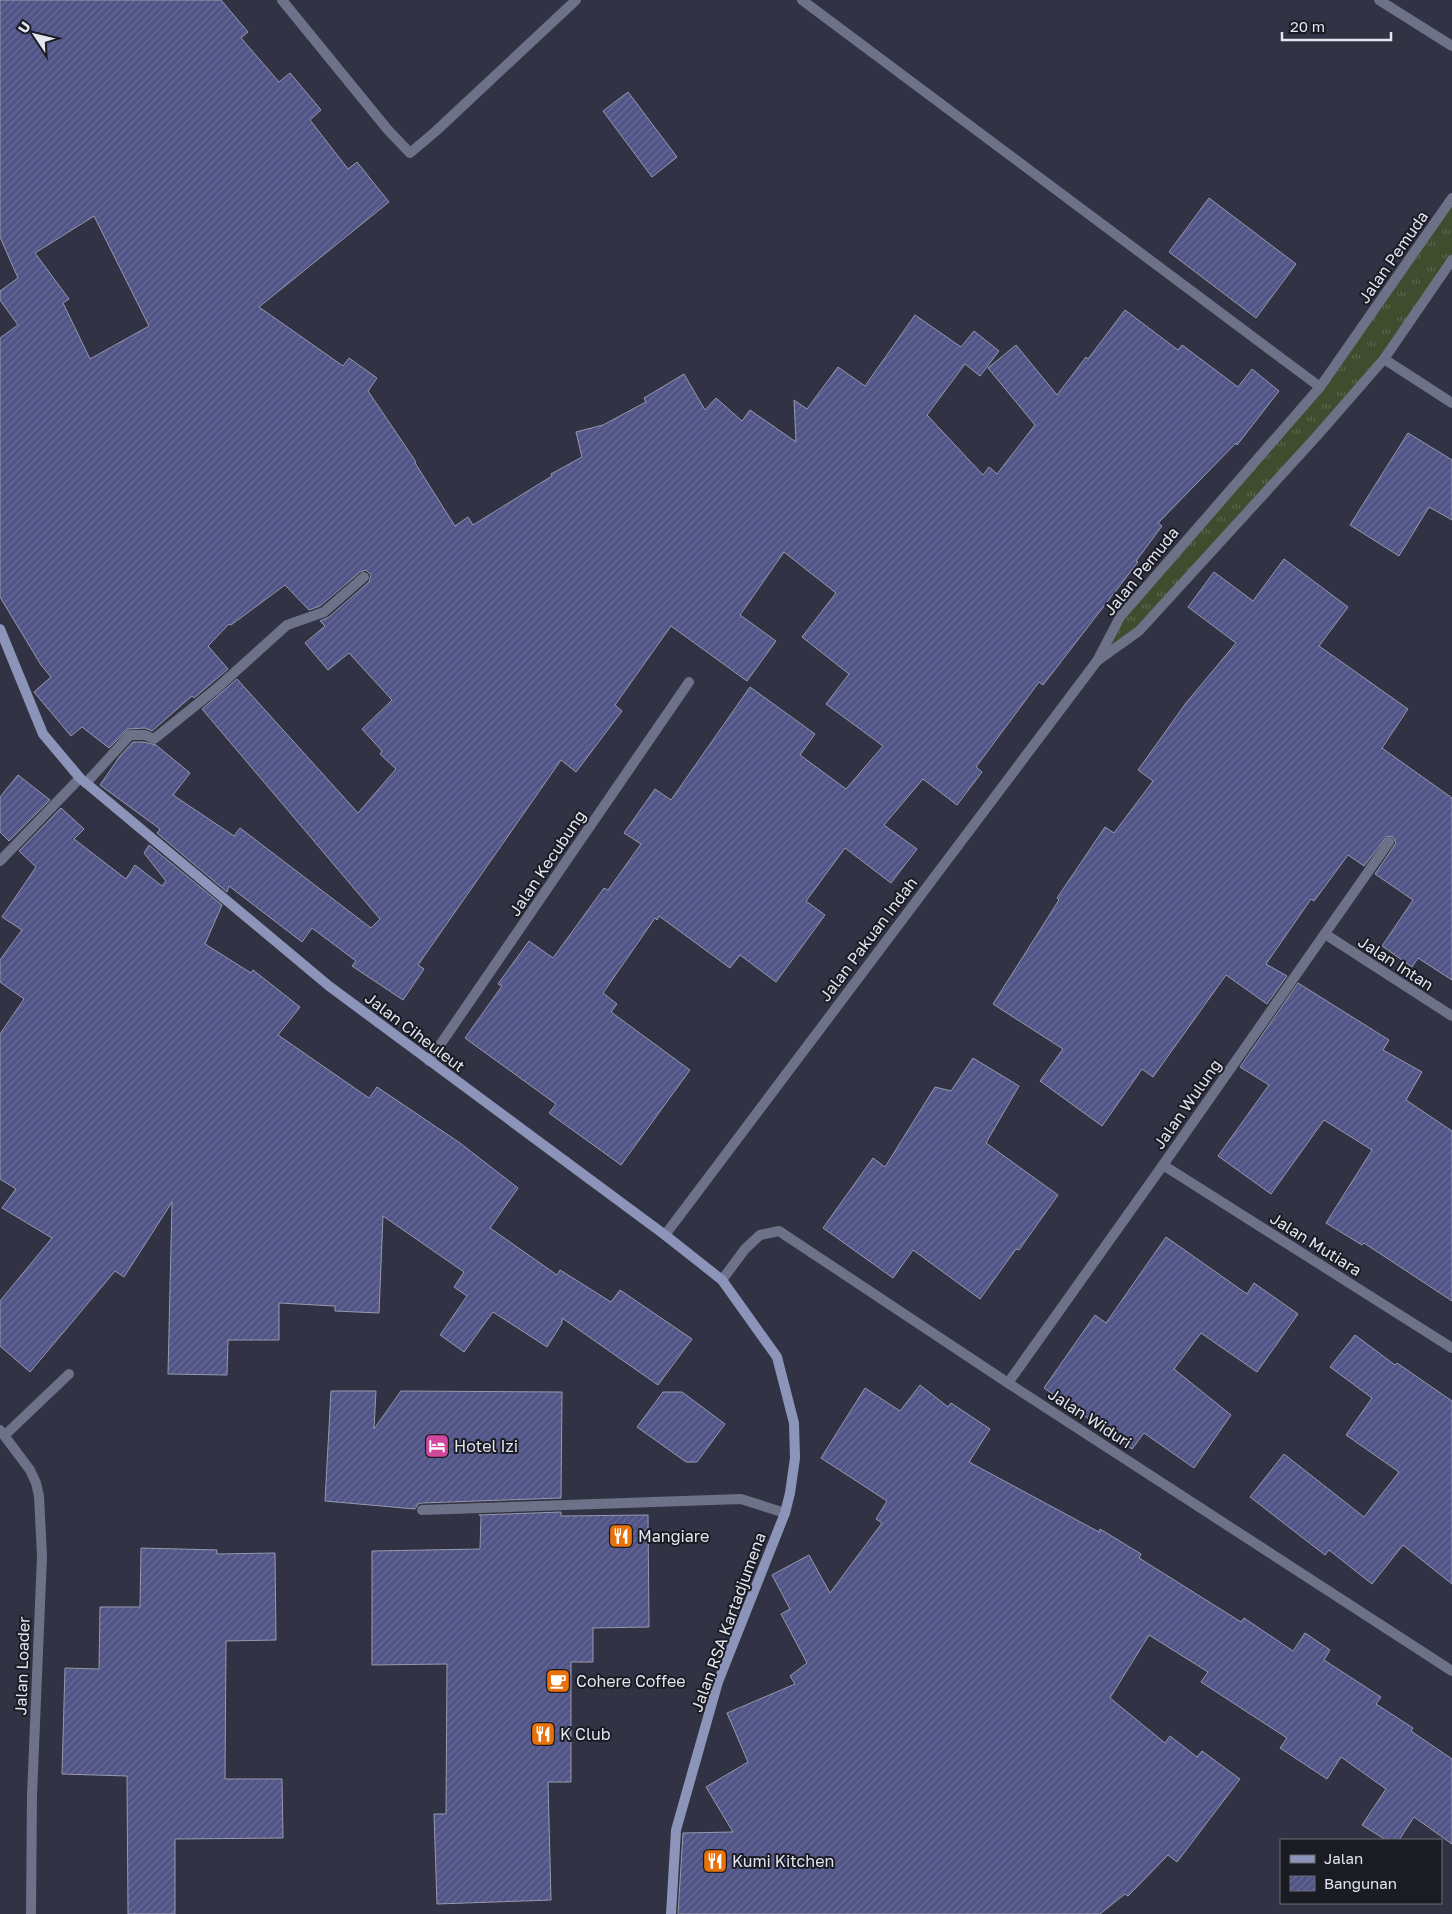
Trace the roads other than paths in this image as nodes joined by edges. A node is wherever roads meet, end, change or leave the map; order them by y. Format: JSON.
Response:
{"nodes":[{"id":1,"x":282,"y":0,"type":"edge"},
{"id":2,"x":576,"y":0,"type":"edge"},
{"id":3,"x":802,"y":0,"type":"edge"},
{"id":4,"x":1379,"y":0,"type":"edge"},
{"id":5,"x":1452,"y":46,"type":"edge"},
{"id":6,"x":1452,"y":198,"type":"edge"},
{"id":7,"x":1452,"y":260,"type":"edge"},
{"id":8,"x":1384,"y":359,"type":"junction"},
{"id":9,"x":1320,"y":387,"type":"junction"},
{"id":10,"x":1452,"y":403,"type":"edge"},
{"id":11,"x":364,"y":577,"type":"dead end"},
{"id":12,"x":0,"y":629,"type":"edge"},
{"id":13,"x":1097,"y":661,"type":"junction"},
{"id":14,"x":689,"y":682,"type":"dead end"},
{"id":15,"x":83,"y":780,"type":"junction"},
{"id":16,"x":1389,"y":842,"type":"dead end"},
{"id":17,"x":0,"y":861,"type":"edge"},
{"id":18,"x":1324,"y":934,"type":"junction"},
{"id":19,"x":1452,"y":1016,"type":"edge"},
{"id":20,"x":429,"y":1061,"type":"junction"},
{"id":21,"x":1163,"y":1165,"type":"junction"},
{"id":22,"x":665,"y":1235,"type":"junction"},
{"id":23,"x":722,"y":1280,"type":"junction"},
{"id":24,"x":1452,"y":1348,"type":"edge"},
{"id":25,"x":69,"y":1374,"type":"dead end"},
{"id":26,"x":1008,"y":1383,"type":"junction"},
{"id":27,"x":2,"y":1432,"type":"edge"},
{"id":28,"x":795,"y":1458,"type":"joint"},
{"id":29,"x":422,"y":1510,"type":"dead end"},
{"id":30,"x":784,"y":1513,"type":"junction"},
{"id":31,"x":1452,"y":1671,"type":"edge"},
{"id":32,"x":30,"y":1914,"type":"edge"},
{"id":33,"x":671,"y":1914,"type":"edge"}],
"edges":[{"from":1,"to":2,"type":"street"},
{"from":3,"to":9,"type":"street"},
{"from":4,"to":5,"type":"street"},
{"from":6,"to":9,"type":"street","name":"Jalan Pemuda"},
{"from":7,"to":8,"type":"street","name":"Jalan Pemuda"},
{"from":8,"to":10,"type":"street"},
{"from":8,"to":13,"type":"street","name":"Jalan Pemuda"},
{"from":9,"to":13,"type":"street","name":"Jalan Pemuda"},
{"from":11,"to":15,"type":"street"},
{"from":12,"to":15,"type":"street","name":"Jalan Ciheuleut"},
{"from":13,"to":22,"type":"street","name":"Jalan Pakuan Indah"},
{"from":14,"to":20,"type":"street","name":"Jalan Kecubung"},
{"from":15,"to":17,"type":"street"},
{"from":15,"to":20,"type":"street","name":"Jalan Ciheuleut"},
{"from":16,"to":18,"type":"street","name":"Jalan Wulung"},
{"from":18,"to":19,"type":"street","name":"Jalan Intan"},
{"from":18,"to":21,"type":"street","name":"Jalan Wulung"},
{"from":20,"to":22,"type":"street","name":"Jalan Ciheuleut"},
{"from":21,"to":24,"type":"street","name":"Jalan Mutiara"},
{"from":21,"to":26,"type":"street","name":"Jalan Wulung"},
{"from":22,"to":23,"type":"street","name":"Jalan Ciheuleut"},
{"from":23,"to":26,"type":"street","name":"Jalan Widuri"},
{"from":23,"to":28,"type":"street","name":"Jalan Ciheuleut"},
{"from":25,"to":27,"type":"street"},
{"from":26,"to":31,"type":"street","name":"Jalan Widuri"},
{"from":27,"to":32,"type":"street","name":"Jalan Loader"},
{"from":28,"to":30,"type":"street","name":"Jalan RSA Kartadjumena"},
{"from":29,"to":30,"type":"street"},
{"from":30,"to":33,"type":"street","name":"Jalan RSA Kartadjumena"}]}
